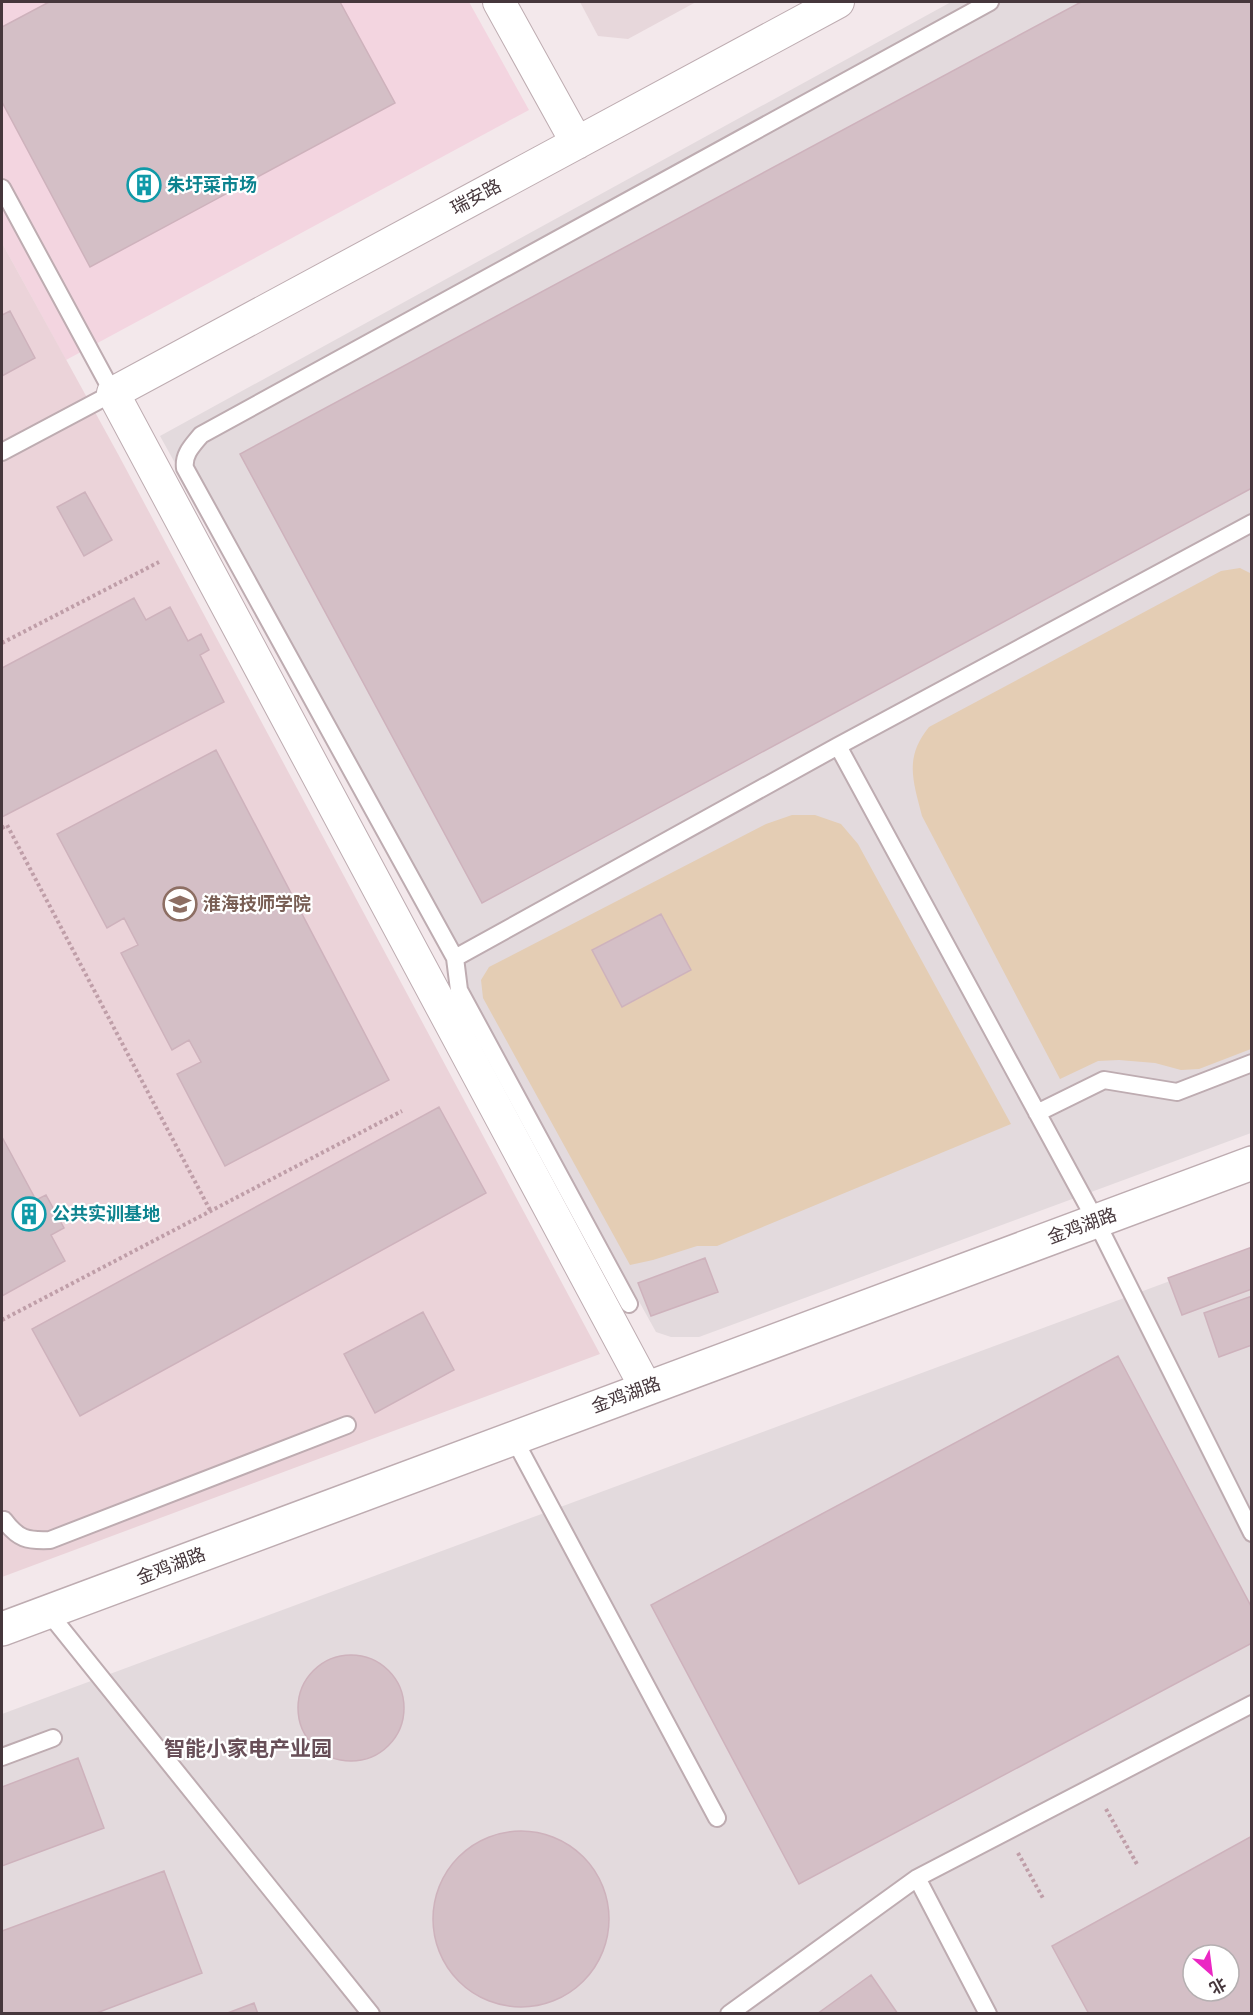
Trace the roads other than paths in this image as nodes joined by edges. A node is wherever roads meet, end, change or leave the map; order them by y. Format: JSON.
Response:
{"nodes":[{"id":1,"x":500,"y":2,"type":"edge"},
{"id":2,"x":838,"y":2,"type":"edge"},
{"id":3,"x":990,"y":2,"type":"edge"},
{"id":4,"x":577,"y":143,"type":"junction"},
{"id":5,"x":2,"y":188,"type":"edge"},
{"id":6,"x":113,"y":393,"type":"junction"},
{"id":7,"x":2,"y":452,"type":"edge"},
{"id":8,"x":1251,"y":524,"type":"edge"},
{"id":9,"x":838,"y":746,"type":"junction"},
{"id":10,"x":455,"y":958,"type":"junction"},
{"id":11,"x":1251,"y":1063,"type":"edge"},
{"id":12,"x":1037,"y":1113,"type":"junction"},
{"id":13,"x":1251,"y":1163,"type":"edge"},
{"id":14,"x":1096,"y":1221,"type":"junction"},
{"id":15,"x":629,"y":1304,"type":"dead end"},
{"id":16,"x":646,"y":1388,"type":"junction"},
{"id":17,"x":346,"y":1425,"type":"dead end"},
{"id":18,"x":513,"y":1437,"type":"junction"},
{"id":19,"x":2,"y":1519,"type":"edge"},
{"id":20,"x":1251,"y":1533,"type":"edge"},
{"id":21,"x":48,"y":1612,"type":"junction"},
{"id":22,"x":2,"y":1629,"type":"edge"},
{"id":23,"x":1251,"y":1704,"type":"edge"},
{"id":24,"x":53,"y":1738,"type":"dead end"},
{"id":25,"x":2,"y":1757,"type":"edge"},
{"id":26,"x":717,"y":1818,"type":"dead end"},
{"id":27,"x":917,"y":1878,"type":"junction"},
{"id":28,"x":370,"y":2013,"type":"edge"},
{"id":29,"x":729,"y":2013,"type":"edge"},
{"id":30,"x":988,"y":2013,"type":"edge"}],
"edges":[{"from":1,"to":4,"type":"street"},
{"from":2,"to":4,"type":"street","name":"瑞安路"},
{"from":3,"to":10,"type":"lane"},
{"from":4,"to":6,"type":"street","name":"瑞安路"},
{"from":5,"to":6,"type":"lane"},
{"from":6,"to":7,"type":"lane"},
{"from":6,"to":16,"type":"street"},
{"from":8,"to":9,"type":"lane"},
{"from":9,"to":10,"type":"lane"},
{"from":9,"to":12,"type":"lane"},
{"from":10,"to":15,"type":"lane"},
{"from":11,"to":12,"type":"lane"},
{"from":12,"to":14,"type":"lane"},
{"from":13,"to":14,"type":"street","name":"金鸡湖路"},
{"from":14,"to":16,"type":"street","name":"金鸡湖路"},
{"from":14,"to":20,"type":"lane"},
{"from":16,"to":18,"type":"street","name":"金鸡湖路"},
{"from":17,"to":19,"type":"lane"},
{"from":18,"to":21,"type":"street","name":"金鸡湖路"},
{"from":18,"to":26,"type":"lane"},
{"from":21,"to":22,"type":"street","name":"金鸡湖路"},
{"from":21,"to":28,"type":"lane"},
{"from":23,"to":27,"type":"lane"},
{"from":24,"to":25,"type":"lane"},
{"from":27,"to":29,"type":"lane"},
{"from":27,"to":30,"type":"lane"}]}
